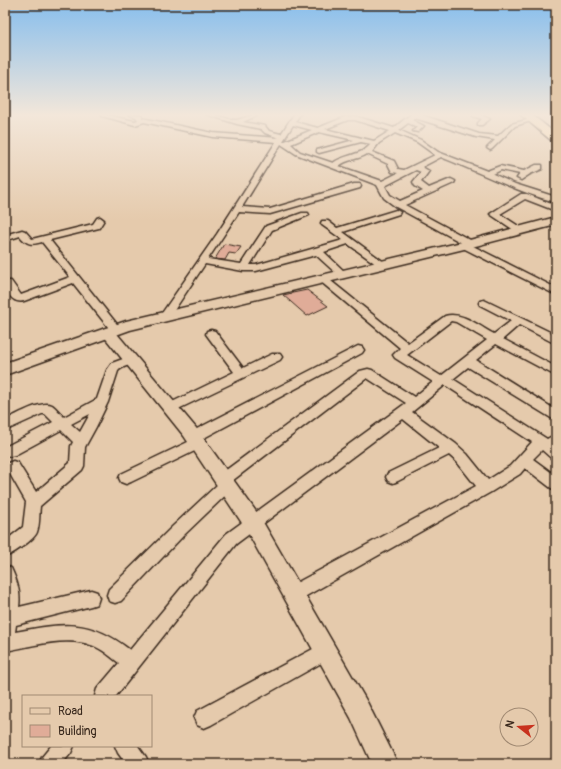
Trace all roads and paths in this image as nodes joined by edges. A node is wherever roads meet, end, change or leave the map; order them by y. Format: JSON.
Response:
{"nodes":[{"id":1,"x":276,"y":150,"type":"edge"},
{"id":2,"x":294,"y":150,"type":"edge"},
{"id":3,"x":323,"y":150,"type":"edge"},
{"id":4,"x":370,"y":150,"type":"edge"},
{"id":5,"x":432,"y":150,"type":"edge"},
{"id":6,"x":319,"y":151,"type":"junction"},
{"id":7,"x":367,"y":152,"type":"junction"},
{"id":8,"x":334,"y":153,"type":"dead end"},
{"id":9,"x":300,"y":154,"type":"junction"},
{"id":10,"x":440,"y":155,"type":"junction"},
{"id":11,"x":334,"y":166,"type":"junction"},
{"id":12,"x":416,"y":167,"type":"junction"},
{"id":13,"x":539,"y":167,"type":"dead end"},
{"id":14,"x":488,"y":173,"type":"junction"},
{"id":15,"x":525,"y":173,"type":"junction"},
{"id":16,"x":404,"y":174,"type":"junction"},
{"id":17,"x":451,"y":181,"type":"dead end"},
{"id":18,"x":507,"y":183,"type":"junction"},
{"id":19,"x":381,"y":185,"type":"junction"},
{"id":20,"x":357,"y":186,"type":"dead end"},
{"id":21,"x":428,"y":191,"type":"junction"},
{"id":22,"x":556,"y":200,"type":"edge"},
{"id":23,"x":397,"y":208,"type":"junction"},
{"id":24,"x":236,"y":209,"type":"junction"},
{"id":25,"x":556,"y":209,"type":"edge"},
{"id":26,"x":305,"y":215,"type":"dead end"},
{"id":27,"x":100,"y":220,"type":"dead end"},
{"id":28,"x":556,"y":221,"type":"edge"},
{"id":29,"x":324,"y":223,"type":"dead end"},
{"id":30,"x":336,"y":231,"type":"junction"},
{"id":31,"x":520,"y":231,"type":"junction"},
{"id":32,"x":5,"y":238,"type":"edge"},
{"id":33,"x":44,"y":239,"type":"junction"},
{"id":34,"x":349,"y":241,"type":"junction"},
{"id":35,"x":468,"y":245,"type":"junction"},
{"id":36,"x":317,"y":251,"type":"junction"},
{"id":37,"x":202,"y":261,"type":"junction"},
{"id":38,"x":383,"y":265,"type":"junction"},
{"id":39,"x":243,"y":268,"type":"junction"},
{"id":40,"x":342,"y":274,"type":"junction"},
{"id":41,"x":75,"y":279,"type":"junction"},
{"id":42,"x":323,"y":279,"type":"junction"},
{"id":43,"x":8,"y":283,"type":"dead end"},
{"id":44,"x":556,"y":292,"type":"edge"},
{"id":45,"x":484,"y":303,"type":"dead end"},
{"id":46,"x":165,"y":316,"type":"junction"},
{"id":47,"x":518,"y":321,"type":"junction"},
{"id":48,"x":112,"y":331,"type":"junction"},
{"id":49,"x":211,"y":334,"type":"dead end"},
{"id":50,"x":495,"y":339,"type":"junction"},
{"id":51,"x":556,"y":340,"type":"edge"},
{"id":52,"x":408,"y":348,"type":"junction"},
{"id":53,"x":358,"y":350,"type":"dead end"},
{"id":54,"x":276,"y":357,"type":"dead end"},
{"id":55,"x":130,"y":360,"type":"junction"},
{"id":56,"x":468,"y":361,"type":"junction"},
{"id":57,"x":5,"y":369,"type":"edge"},
{"id":58,"x":556,"y":372,"type":"edge"},
{"id":59,"x":242,"y":374,"type":"junction"},
{"id":60,"x":443,"y":381,"type":"junction"},
{"id":61,"x":102,"y":402,"type":"junction"},
{"id":62,"x":415,"y":403,"type":"junction"},
{"id":63,"x":170,"y":408,"type":"junction"},
{"id":64,"x":403,"y":412,"type":"junction"},
{"id":65,"x":556,"y":416,"type":"edge"},
{"id":66,"x":5,"y":422,"type":"edge"},
{"id":67,"x":63,"y":423,"type":"junction"},
{"id":68,"x":196,"y":440,"type":"junction"},
{"id":69,"x":80,"y":441,"type":"junction"},
{"id":70,"x":547,"y":442,"type":"edge"},
{"id":71,"x":451,"y":448,"type":"junction"},
{"id":72,"x":10,"y":451,"type":"dead end"},
{"id":73,"x":556,"y":454,"type":"edge"},
{"id":74,"x":524,"y":460,"type":"junction"},
{"id":75,"x":13,"y":468,"type":"dead end"},
{"id":76,"x":393,"y":477,"type":"dead end"},
{"id":77,"x":126,"y":478,"type":"dead end"},
{"id":78,"x":225,"y":483,"type":"junction"},
{"id":79,"x":556,"y":484,"type":"edge"},
{"id":80,"x":486,"y":488,"type":"junction"},
{"id":81,"x":34,"y":502,"type":"junction"},
{"id":82,"x":253,"y":523,"type":"junction"},
{"id":83,"x":5,"y":550,"type":"edge"},
{"id":84,"x":5,"y":573,"type":"edge"},
{"id":85,"x":293,"y":594,"type":"junction"},
{"id":86,"x":115,"y":595,"type":"dead end"},
{"id":87,"x":91,"y":598,"type":"dead end"},
{"id":88,"x":8,"y":618,"type":"junction"},
{"id":89,"x":5,"y":636,"type":"edge"},
{"id":90,"x":5,"y":642,"type":"edge"},
{"id":91,"x":326,"y":651,"type":"junction"},
{"id":92,"x":132,"y":662,"type":"junction"},
{"id":93,"x":105,"y":695,"type":"edge"},
{"id":94,"x":204,"y":718,"type":"dead end"},
{"id":95,"x":63,"y":747,"type":"edge"},
{"id":96,"x":126,"y":747,"type":"edge"},
{"id":97,"x":49,"y":764,"type":"edge"},
{"id":98,"x":139,"y":764,"type":"edge"},
{"id":99,"x":385,"y":764,"type":"edge"}],
"edges":[{"from":1,"to":24,"type":"street"},
{"from":2,"to":9,"type":"street"},
{"from":3,"to":6,"type":"street"},
{"from":4,"to":7,"type":"street"},
{"from":5,"to":10,"type":"street"},
{"from":6,"to":8,"type":"street"},
{"from":6,"to":9,"type":"street"},
{"from":7,"to":11,"type":"street"},
{"from":7,"to":16,"type":"street"},
{"from":9,"to":11,"type":"street"},
{"from":10,"to":12,"type":"street"},
{"from":10,"to":14,"type":"street"},
{"from":11,"to":19,"type":"street"},
{"from":12,"to":16,"type":"street"},
{"from":12,"to":21,"type":"street"},
{"from":13,"to":15,"type":"street"},
{"from":14,"to":15,"type":"street"},
{"from":14,"to":18,"type":"street"},
{"from":15,"to":18,"type":"street"},
{"from":16,"to":19,"type":"street"},
{"from":17,"to":21,"type":"street"},
{"from":18,"to":22,"type":"street"},
{"from":19,"to":23,"type":"street"},
{"from":20,"to":24,"type":"street"},
{"from":21,"to":23,"type":"street"},
{"from":23,"to":30,"type":"street"},
{"from":23,"to":35,"type":"street"},
{"from":24,"to":37,"type":"street"},
{"from":25,"to":31,"type":"street"},
{"from":26,"to":39,"type":"street"},
{"from":27,"to":33,"type":"street"},
{"from":28,"to":31,"type":"main road"},
{"from":29,"to":30,"type":"street"},
{"from":30,"to":34,"type":"street"},
{"from":31,"to":35,"type":"main road"},
{"from":32,"to":33,"type":"street"},
{"from":33,"to":41,"type":"street"},
{"from":34,"to":36,"type":"street"},
{"from":34,"to":38,"type":"street"},
{"from":35,"to":38,"type":"main road"},
{"from":35,"to":44,"type":"street"},
{"from":36,"to":39,"type":"street"},
{"from":36,"to":40,"type":"street"},
{"from":37,"to":39,"type":"street"},
{"from":37,"to":46,"type":"street"},
{"from":38,"to":40,"type":"main road"},
{"from":40,"to":42,"type":"main road"},
{"from":41,"to":43,"type":"street"},
{"from":41,"to":48,"type":"street"},
{"from":42,"to":46,"type":"main road"},
{"from":42,"to":52,"type":"street"},
{"from":45,"to":47,"type":"street"},
{"from":46,"to":48,"type":"main road"},
{"from":47,"to":50,"type":"street"},
{"from":47,"to":51,"type":"street"},
{"from":48,"to":55,"type":"street"},
{"from":48,"to":57,"type":"main road"},
{"from":49,"to":59,"type":"street"},
{"from":50,"to":52,"type":"street"},
{"from":50,"to":56,"type":"street"},
{"from":50,"to":58,"type":"street"},
{"from":52,"to":60,"type":"street"},
{"from":53,"to":68,"type":"street"},
{"from":54,"to":59,"type":"street"},
{"from":55,"to":61,"type":"street"},
{"from":55,"to":63,"type":"street"},
{"from":56,"to":60,"type":"street"},
{"from":56,"to":65,"type":"street"},
{"from":59,"to":63,"type":"street"},
{"from":60,"to":62,"type":"street"},
{"from":60,"to":70,"type":"street"},
{"from":61,"to":67,"type":"street"},
{"from":61,"to":69,"type":"street"},
{"from":62,"to":64,"type":"street"},
{"from":62,"to":78,"type":"street"},
{"from":63,"to":68,"type":"street"},
{"from":64,"to":71,"type":"street"},
{"from":64,"to":82,"type":"street"},
{"from":66,"to":67,"type":"street"},
{"from":67,"to":69,"type":"street"},
{"from":67,"to":72,"type":"street"},
{"from":68,"to":77,"type":"street"},
{"from":68,"to":78,"type":"street"},
{"from":69,"to":81,"type":"street"},
{"from":70,"to":73,"type":"street"},
{"from":70,"to":74,"type":"street"},
{"from":71,"to":76,"type":"street"},
{"from":71,"to":80,"type":"street"},
{"from":74,"to":79,"type":"street"},
{"from":74,"to":80,"type":"street"},
{"from":75,"to":81,"type":"street"},
{"from":78,"to":82,"type":"street"},
{"from":78,"to":86,"type":"street"},
{"from":80,"to":85,"type":"street"},
{"from":81,"to":83,"type":"street"},
{"from":82,"to":85,"type":"street"},
{"from":82,"to":92,"type":"street"},
{"from":84,"to":88,"type":"street"},
{"from":85,"to":91,"type":"street"},
{"from":87,"to":88,"type":"street"},
{"from":88,"to":89,"type":"street"},
{"from":90,"to":92,"type":"street"},
{"from":91,"to":94,"type":"street"},
{"from":91,"to":99,"type":"street"},
{"from":92,"to":93,"type":"street"},
{"from":95,"to":97,"type":"street"},
{"from":96,"to":98,"type":"street"}]}
